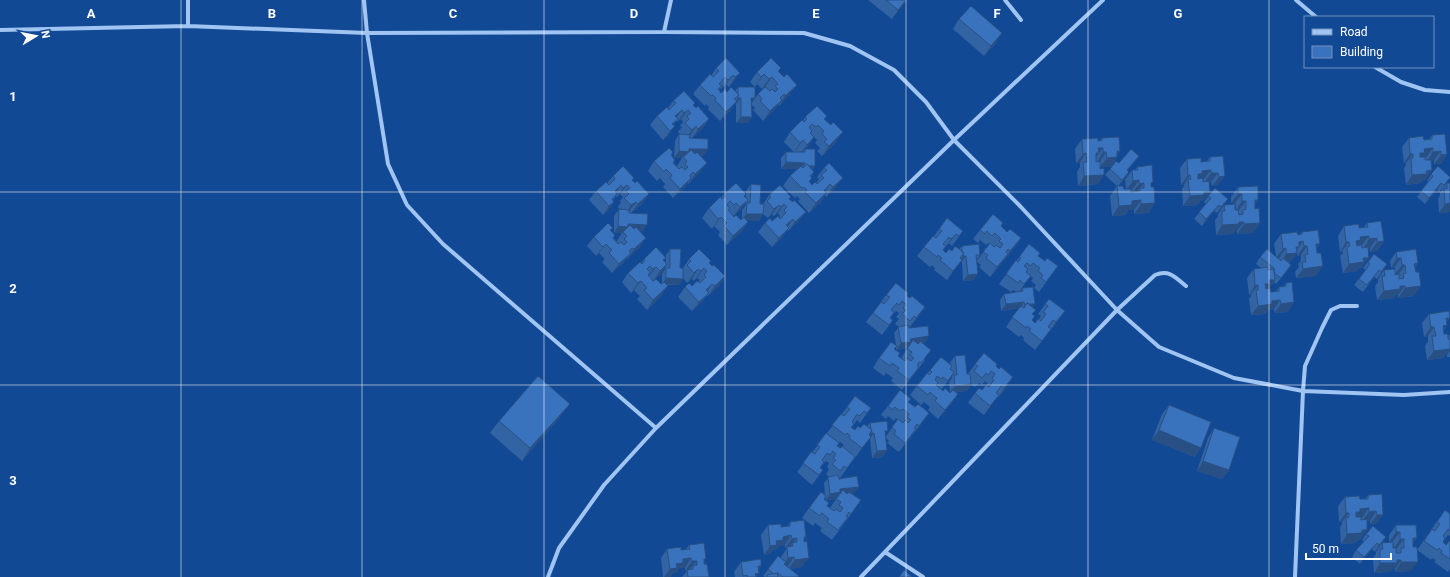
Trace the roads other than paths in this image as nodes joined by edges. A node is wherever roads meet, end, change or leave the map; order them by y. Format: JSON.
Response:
{"nodes":[{"id":1,"x":188,"y":0,"type":"edge"},
{"id":2,"x":364,"y":0,"type":"edge"},
{"id":3,"x":671,"y":0,"type":"edge"},
{"id":4,"x":1005,"y":0,"type":"edge"},
{"id":5,"x":1103,"y":0,"type":"edge"},
{"id":6,"x":1296,"y":0,"type":"edge"},
{"id":7,"x":1315,"y":16,"type":"edge"},
{"id":8,"x":1021,"y":20,"type":"dead end"},
{"id":9,"x":188,"y":26,"type":"junction"},
{"id":10,"x":0,"y":30,"type":"edge"},
{"id":11,"x":664,"y":32,"type":"junction"},
{"id":12,"x":367,"y":33,"type":"junction"},
{"id":13,"x":1377,"y":68,"type":"edge"},
{"id":14,"x":1450,"y":92,"type":"edge"},
{"id":15,"x":954,"y":140,"type":"junction"},
{"id":16,"x":1186,"y":286,"type":"dead end"},
{"id":17,"x":1357,"y":306,"type":"dead end"},
{"id":18,"x":1117,"y":310,"type":"junction"},
{"id":19,"x":1303,"y":391,"type":"junction"},
{"id":20,"x":1450,"y":392,"type":"edge"},
{"id":21,"x":656,"y":428,"type":"junction"},
{"id":22,"x":885,"y":552,"type":"junction"},
{"id":23,"x":548,"y":577,"type":"edge"},
{"id":24,"x":861,"y":577,"type":"edge"},
{"id":25,"x":923,"y":577,"type":"edge"},
{"id":26,"x":1295,"y":577,"type":"edge"}],
"edges":[{"from":1,"to":9,"type":"street"},
{"from":2,"to":12,"type":"street"},
{"from":3,"to":11,"type":"street"},
{"from":4,"to":8,"type":"street"},
{"from":5,"to":15,"type":"street"},
{"from":6,"to":7,"type":"street"},
{"from":9,"to":10,"type":"street"},
{"from":9,"to":12,"type":"street"},
{"from":11,"to":12,"type":"street"},
{"from":11,"to":15,"type":"street"},
{"from":12,"to":21,"type":"street"},
{"from":13,"to":14,"type":"street"},
{"from":15,"to":18,"type":"street"},
{"from":15,"to":21,"type":"street"},
{"from":16,"to":18,"type":"street"},
{"from":17,"to":19,"type":"street"},
{"from":18,"to":19,"type":"street"},
{"from":18,"to":22,"type":"street"},
{"from":19,"to":20,"type":"street"},
{"from":19,"to":26,"type":"street"},
{"from":21,"to":23,"type":"street"},
{"from":22,"to":24,"type":"street"},
{"from":22,"to":25,"type":"street"}]}
